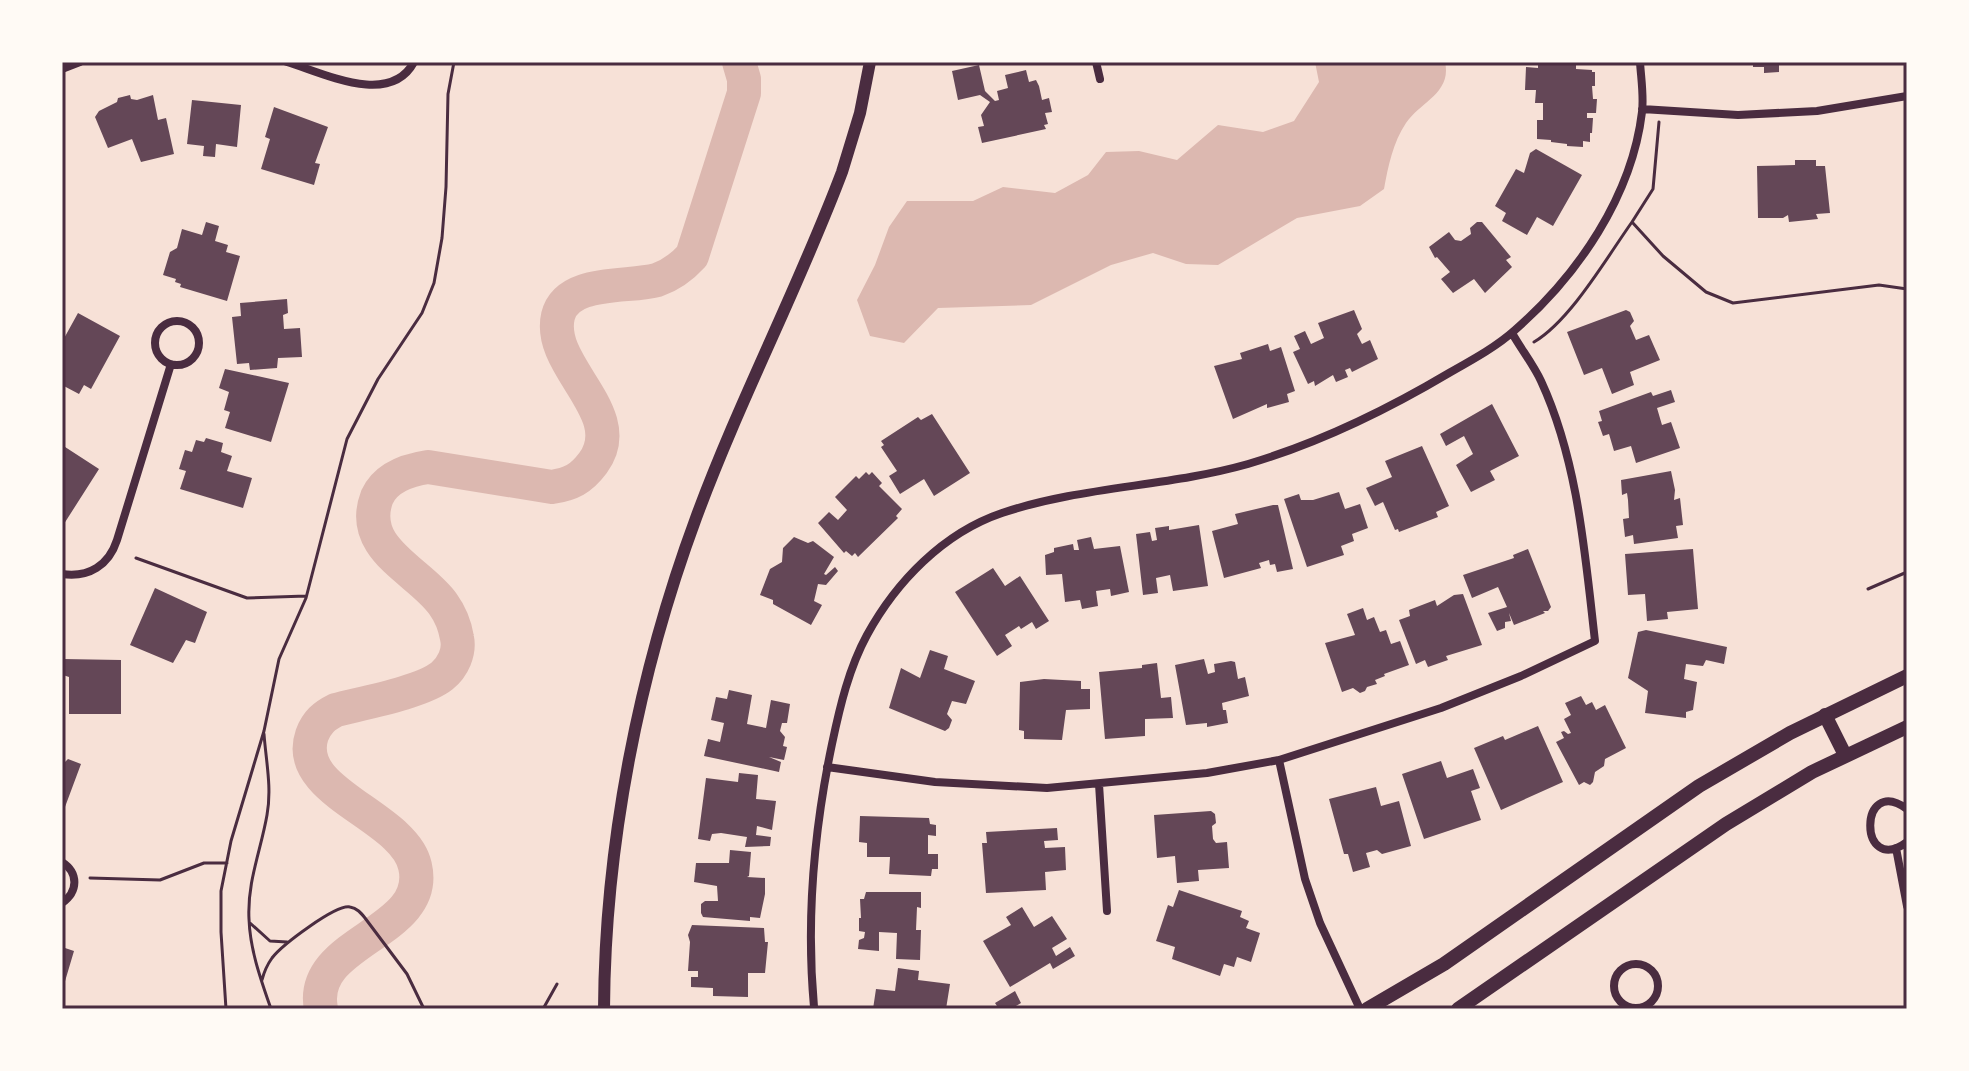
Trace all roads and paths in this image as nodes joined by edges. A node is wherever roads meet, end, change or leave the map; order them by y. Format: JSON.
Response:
{"nodes":[{"id":1,"x":80,"y":62,"type":"edge"},
{"id":2,"x":287,"y":62,"type":"edge"},
{"id":3,"x":414,"y":62,"type":"edge"},
{"id":4,"x":454,"y":62,"type":"edge"},
{"id":5,"x":870,"y":62,"type":"edge"},
{"id":6,"x":1096,"y":62,"type":"edge"},
{"id":7,"x":1640,"y":62,"type":"edge"},
{"id":8,"x":62,"y":69,"type":"edge"},
{"id":9,"x":1100,"y":79,"type":"dead end"},
{"id":10,"x":1907,"y":96,"type":"edge"},
{"id":11,"x":1642,"y":109,"type":"junction"},
{"id":12,"x":1660,"y":110,"type":"junction"},
{"id":13,"x":1632,"y":222,"type":"junction"},
{"id":14,"x":1907,"y":289,"type":"edge"},
{"id":15,"x":1512,"y":333,"type":"junction"},
{"id":16,"x":1522,"y":349,"type":"junction"},
{"id":17,"x":171,"y":364,"type":"junction"},
{"id":18,"x":136,"y":558,"type":"dead end"},
{"id":19,"x":1907,"y":572,"type":"edge"},
{"id":20,"x":62,"y":574,"type":"edge"},
{"id":21,"x":1868,"y":589,"type":"dead end"},
{"id":22,"x":306,"y":596,"type":"junction"},
{"id":23,"x":1907,"y":676,"type":"edge"},
{"id":24,"x":1825,"y":715,"type":"junction"},
{"id":25,"x":1907,"y":727,"type":"edge"},
{"id":26,"x":264,"y":731,"type":"junction"},
{"id":27,"x":1845,"y":755,"type":"junction"},
{"id":28,"x":1279,"y":760,"type":"junction"},
{"id":29,"x":827,"y":767,"type":"junction"},
{"id":30,"x":1099,"y":784,"type":"junction"},
{"id":31,"x":1907,"y":809,"type":"edge"},
{"id":32,"x":1907,"y":842,"type":"edge"},
{"id":33,"x":1896,"y":848,"type":"junction"},
{"id":34,"x":62,"y":862,"type":"edge"},
{"id":35,"x":227,"y":863,"type":"junction"},
{"id":36,"x":90,"y":878,"type":"dead end"},
{"id":37,"x":62,"y":903,"type":"edge"},
{"id":38,"x":1907,"y":906,"type":"edge"},
{"id":39,"x":1107,"y":911,"type":"dead end"},
{"id":40,"x":249,"y":922,"type":"junction"},
{"id":41,"x":291,"y":941,"type":"junction"},
{"id":42,"x":262,"y":982,"type":"junction"},
{"id":43,"x":557,"y":984,"type":"dead end"},
{"id":44,"x":814,"y":1007,"type":"dead end"},
{"id":45,"x":1641,"y":1008,"type":"edge"},
{"id":46,"x":226,"y":1009,"type":"edge"},
{"id":47,"x":271,"y":1009,"type":"edge"},
{"id":48,"x":424,"y":1009,"type":"edge"},
{"id":49,"x":543,"y":1009,"type":"edge"},
{"id":50,"x":604,"y":1009,"type":"edge"},
{"id":51,"x":1360,"y":1009,"type":"edge"},
{"id":52,"x":1367,"y":1009,"type":"edge"},
{"id":53,"x":1458,"y":1009,"type":"edge"}],
"edges":[{"from":1,"to":8,"type":"street"},
{"from":2,"to":3,"type":"street"},
{"from":4,"to":22,"type":"path"},
{"from":5,"to":50,"type":"street"},
{"from":6,"to":9,"type":"street"},
{"from":7,"to":11,"type":"street"},
{"from":10,"to":12,"type":"street"},
{"from":11,"to":12,"type":"street"},
{"from":11,"to":15,"type":"street"},
{"from":12,"to":13,"type":"path"},
{"from":13,"to":14,"type":"path"},
{"from":13,"to":16,"type":"path"},
{"from":15,"to":16,"type":"street"},
{"from":15,"to":29,"type":"street"},
{"from":16,"to":28,"type":"street"},
{"from":17,"to":17,"type":"street"},
{"from":17,"to":20,"type":"street"},
{"from":18,"to":22,"type":"path"},
{"from":19,"to":21,"type":"path"},
{"from":22,"to":26,"type":"path"},
{"from":23,"to":24,"type":"main road"},
{"from":24,"to":27,"type":"main road"},
{"from":24,"to":52,"type":"main road"},
{"from":25,"to":27,"type":"main road"},
{"from":26,"to":35,"type":"path"},
{"from":26,"to":40,"type":"path"},
{"from":27,"to":53,"type":"main road"},
{"from":28,"to":30,"type":"street"},
{"from":28,"to":51,"type":"street"},
{"from":29,"to":30,"type":"street"},
{"from":29,"to":44,"type":"street"},
{"from":30,"to":39,"type":"street"},
{"from":31,"to":33,"type":"street"},
{"from":32,"to":33,"type":"street"},
{"from":33,"to":38,"type":"street"},
{"from":34,"to":37,"type":"street"},
{"from":35,"to":36,"type":"path"},
{"from":35,"to":46,"type":"path"},
{"from":40,"to":41,"type":"path"},
{"from":40,"to":42,"type":"path"},
{"from":41,"to":42,"type":"path"},
{"from":41,"to":48,"type":"path"},
{"from":42,"to":47,"type":"path"},
{"from":43,"to":49,"type":"path"},
{"from":45,"to":45,"type":"street"}]}
